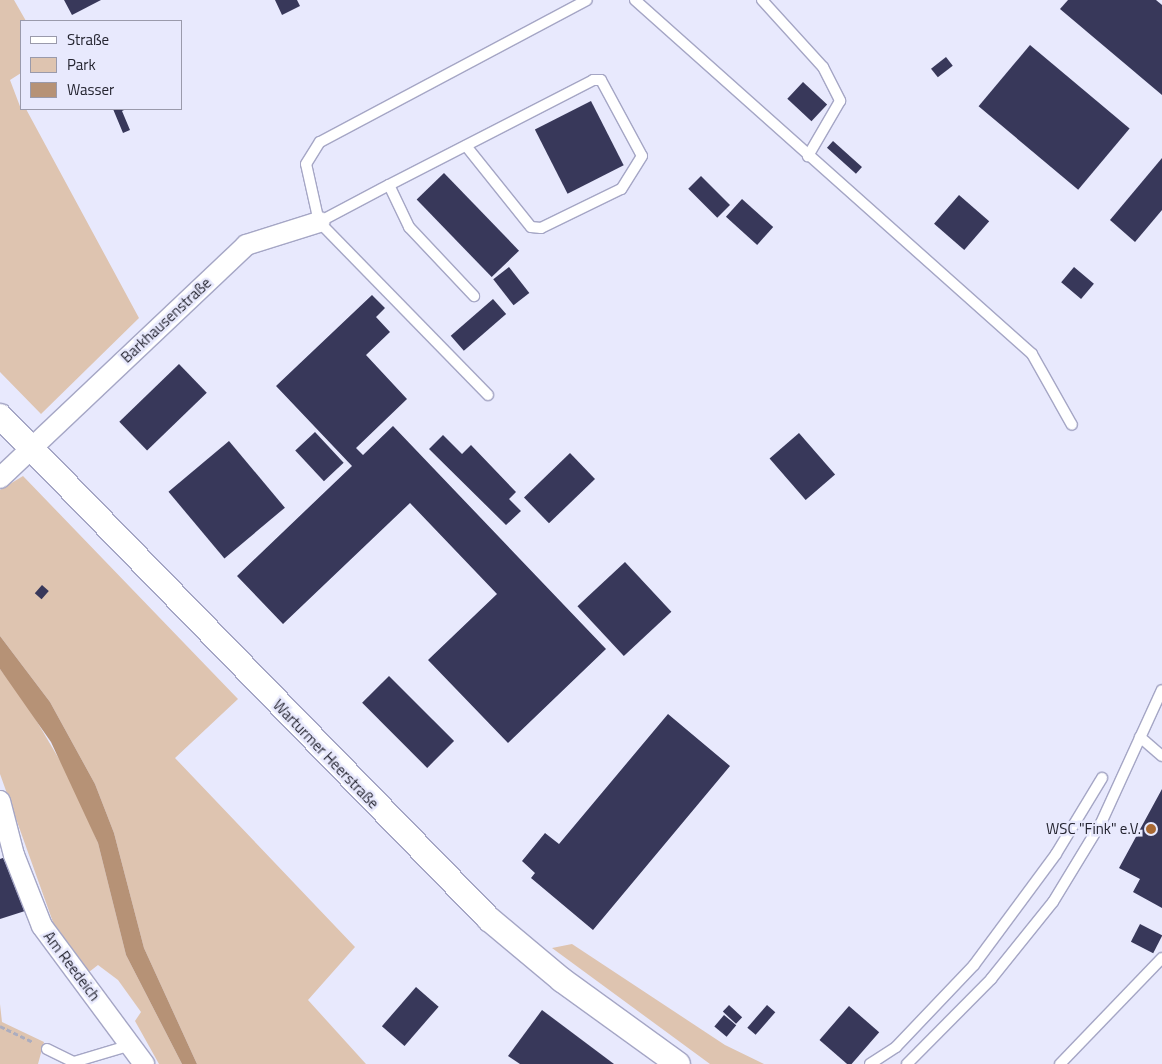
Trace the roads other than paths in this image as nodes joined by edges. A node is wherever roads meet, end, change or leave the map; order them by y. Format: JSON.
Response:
{"nodes":[{"id":1,"x":587,"y":0,"type":"edge"},
{"id":2,"x":762,"y":0,"type":"edge"},
{"id":3,"x":638,"y":1,"type":"edge"},
{"id":4,"x":466,"y":146,"type":"junction"},
{"id":5,"x":808,"y":156,"type":"junction"},
{"id":6,"x":389,"y":185,"type":"junction"},
{"id":7,"x":319,"y":222,"type":"junction"},
{"id":8,"x":474,"y":296,"type":"dead end"},
{"id":9,"x":488,"y":396,"type":"dead end"},
{"id":10,"x":0,"y":416,"type":"edge"},
{"id":11,"x":1072,"y":425,"type":"dead end"},
{"id":12,"x":31,"y":447,"type":"junction"},
{"id":13,"x":0,"y":478,"type":"edge"},
{"id":14,"x":1162,"y":690,"type":"edge"},
{"id":15,"x":1140,"y":737,"type":"junction"},
{"id":16,"x":1162,"y":756,"type":"edge"},
{"id":17,"x":1102,"y":778,"type":"dead end"},
{"id":18,"x":0,"y":801,"type":"edge"},
{"id":19,"x":1162,"y":958,"type":"edge"},
{"id":20,"x":133,"y":1044,"type":"junction"},
{"id":21,"x":47,"y":1049,"type":"road end"},
{"id":22,"x":144,"y":1064,"type":"edge"},
{"id":23,"x":678,"y":1064,"type":"edge"},
{"id":24,"x":870,"y":1064,"type":"edge"},
{"id":25,"x":906,"y":1064,"type":"edge"},
{"id":26,"x":1060,"y":1064,"type":"edge"}],
"edges":[{"from":1,"to":7,"type":"lane"},
{"from":2,"to":5,"type":"lane"},
{"from":3,"to":5,"type":"lane"},
{"from":4,"to":4,"type":"lane"},
{"from":4,"to":6,"type":"lane"},
{"from":5,"to":11,"type":"lane"},
{"from":6,"to":7,"type":"lane"},
{"from":6,"to":8,"type":"lane"},
{"from":7,"to":9,"type":"lane"},
{"from":7,"to":12,"type":"street","name":"Barkhausenstraße"},
{"from":10,"to":12,"type":"street","name":"Warturmer Heerstraße"},
{"from":12,"to":13,"type":"street"},
{"from":12,"to":23,"type":"street","name":"Warturmer Heerstraße"},
{"from":14,"to":15,"type":"lane"},
{"from":15,"to":16,"type":"lane"},
{"from":15,"to":25,"type":"lane"},
{"from":17,"to":24,"type":"lane"},
{"from":18,"to":20,"type":"street","name":"Am Reedeich"},
{"from":19,"to":26,"type":"lane"},
{"from":20,"to":21,"type":"lane"},
{"from":20,"to":22,"type":"street","name":"Am Reedeich"}]}
